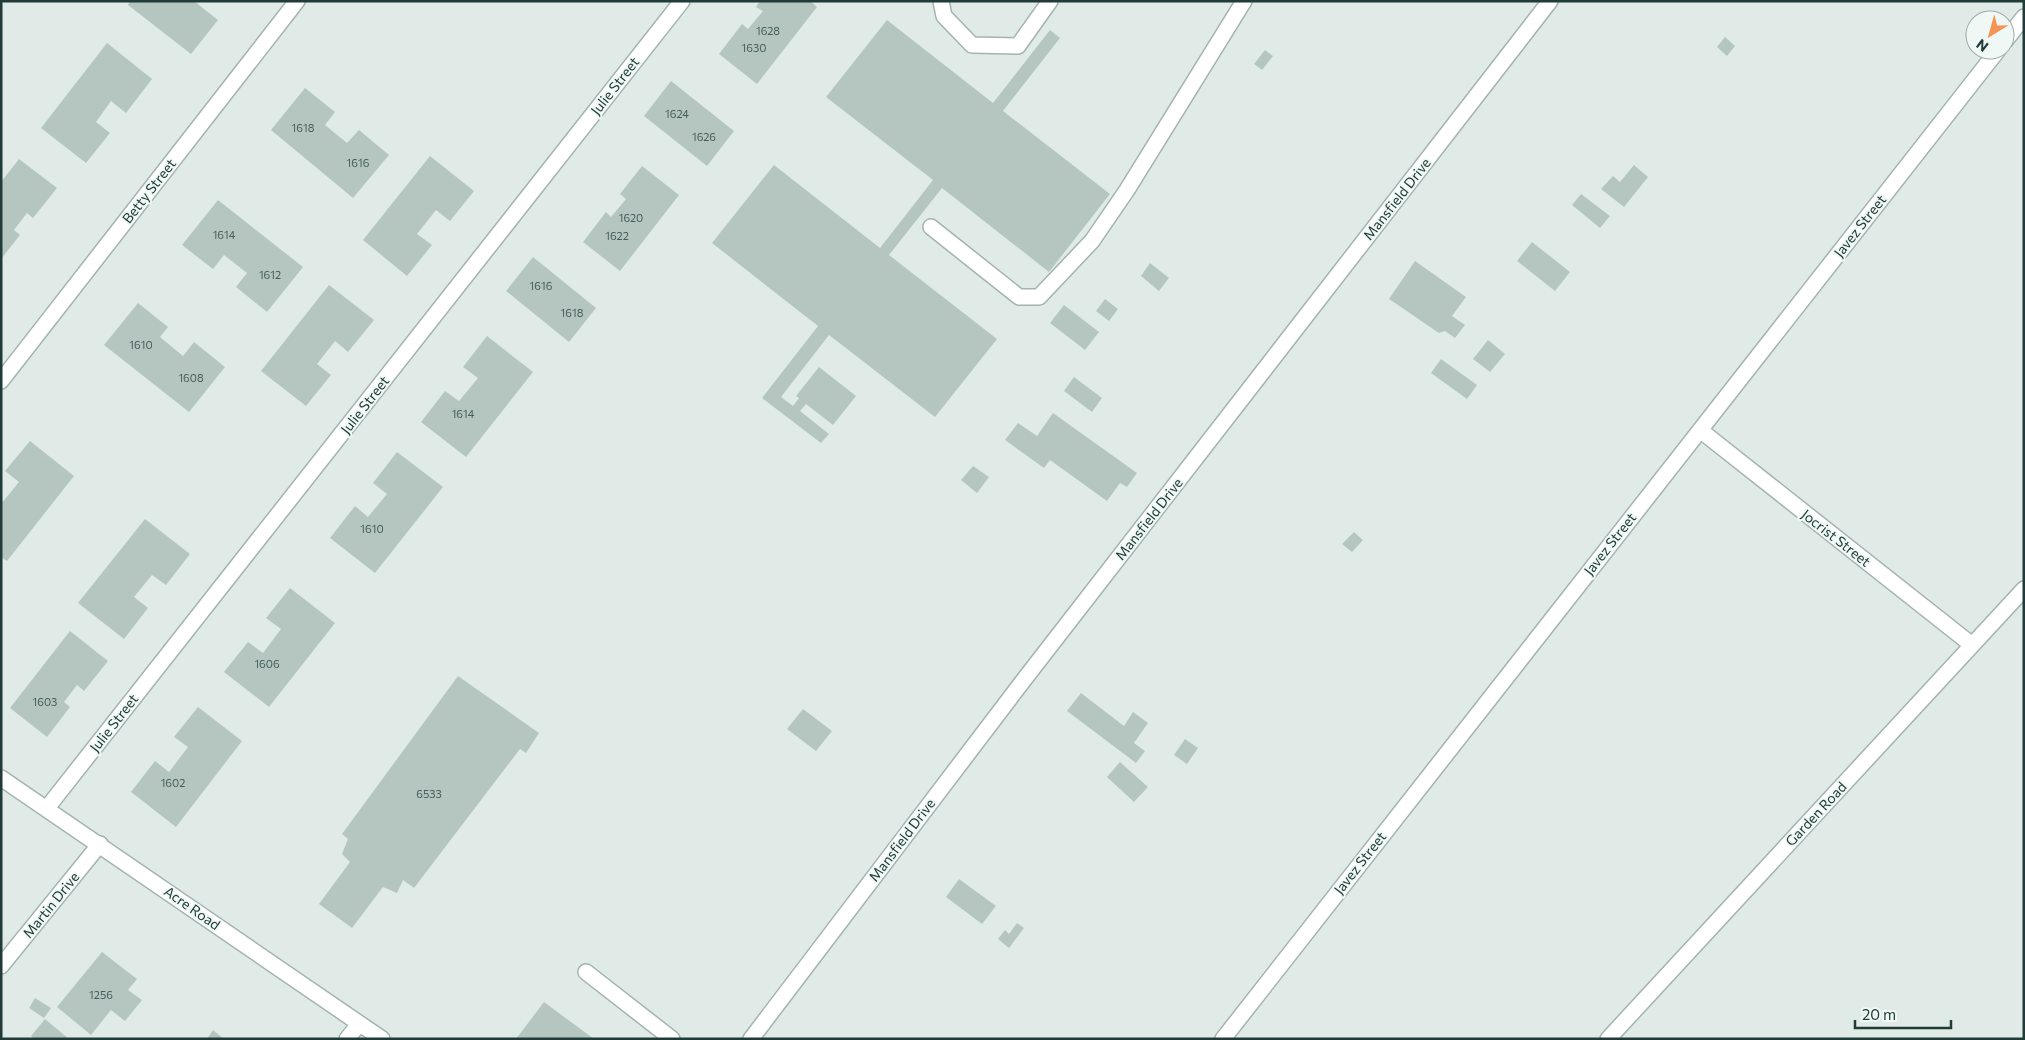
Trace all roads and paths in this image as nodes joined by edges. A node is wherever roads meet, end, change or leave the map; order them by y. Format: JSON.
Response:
{"nodes":[{"id":1,"x":297,"y":1,"type":"edge"},
{"id":2,"x":682,"y":1,"type":"edge"},
{"id":3,"x":941,"y":1,"type":"edge"},
{"id":4,"x":1050,"y":1,"type":"edge"},
{"id":5,"x":1244,"y":1,"type":"edge"},
{"id":6,"x":1550,"y":1,"type":"edge"},
{"id":7,"x":2024,"y":17,"type":"edge"},
{"id":8,"x":2015,"y":28,"type":"edge"},
{"id":9,"x":1990,"y":60,"type":"edge"},
{"id":10,"x":931,"y":227,"type":"dead end"},
{"id":11,"x":1,"y":382,"type":"edge"},
{"id":12,"x":1700,"y":430,"type":"junction"},
{"id":13,"x":2024,"y":589,"type":"edge"},
{"id":14,"x":1972,"y":645,"type":"junction"},
{"id":15,"x":1,"y":778,"type":"edge"},
{"id":16,"x":47,"y":808,"type":"junction"},
{"id":17,"x":100,"y":844,"type":"junction"},
{"id":18,"x":1,"y":966,"type":"edge"},
{"id":19,"x":586,"y":972,"type":"dead end"},
{"id":20,"x":359,"y":1024,"type":"junction"},
{"id":21,"x":346,"y":1039,"type":"edge"},
{"id":22,"x":382,"y":1039,"type":"edge"},
{"id":23,"x":672,"y":1039,"type":"edge"},
{"id":24,"x":751,"y":1039,"type":"edge"},
{"id":25,"x":1222,"y":1039,"type":"edge"},
{"id":26,"x":1608,"y":1039,"type":"edge"}],
"edges":[{"from":1,"to":11,"type":"street","name":"Betty Street"},
{"from":2,"to":16,"type":"street","name":"Julie Street"},
{"from":3,"to":4,"type":"street"},
{"from":5,"to":10,"type":"street"},
{"from":6,"to":24,"type":"street","name":"Mansfield Drive"},
{"from":7,"to":8,"type":"street"},
{"from":9,"to":12,"type":"street","name":"Javez Street"},
{"from":12,"to":14,"type":"street","name":"Jocrist Street"},
{"from":12,"to":25,"type":"street","name":"Javez Street"},
{"from":13,"to":14,"type":"street","name":"Garden Road"},
{"from":14,"to":26,"type":"street","name":"Garden Road"},
{"from":15,"to":16,"type":"street","name":"Acre Road"},
{"from":16,"to":17,"type":"street","name":"Acre Road"},
{"from":17,"to":18,"type":"street","name":"Martin Drive"},
{"from":17,"to":20,"type":"street","name":"Acre Road"},
{"from":19,"to":23,"type":"street"},
{"from":20,"to":21,"type":"street"},
{"from":20,"to":22,"type":"street","name":"Acre Road"}]}
